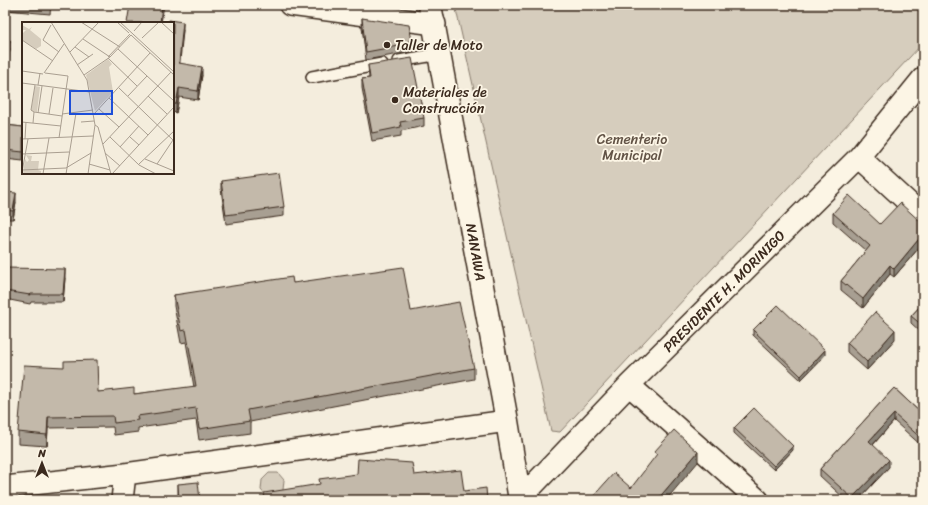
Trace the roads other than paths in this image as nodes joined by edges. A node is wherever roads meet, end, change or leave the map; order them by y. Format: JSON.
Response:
{"nodes":[{"id":1,"x":290,"y":5,"type":"edge"},
{"id":2,"x":433,"y":14,"type":"edge"},
{"id":3,"x":440,"y":54,"type":"junction"},
{"id":4,"x":312,"y":77,"type":"dead end"},
{"id":5,"x":923,"y":78,"type":"edge"},
{"id":6,"x":859,"y":156,"type":"junction"},
{"id":7,"x":923,"y":216,"type":"edge"},
{"id":8,"x":629,"y":385,"type":"junction"},
{"id":9,"x":507,"y":421,"type":"junction"},
{"id":10,"x":125,"y":474,"type":"junction"},
{"id":11,"x":5,"y":487,"type":"edge"},
{"id":12,"x":122,"y":500,"type":"edge"},
{"id":13,"x":520,"y":500,"type":"edge"},
{"id":14,"x":758,"y":500,"type":"edge"}],
"edges":[{"from":1,"to":2,"type":"street"},
{"from":2,"to":3,"type":"street","name":"NANAWA"},
{"from":3,"to":4,"type":"lane"},
{"from":3,"to":9,"type":"street","name":"NANAWA"},
{"from":5,"to":6,"type":"street","name":"PRESIDENTE H. MORINIGO"},
{"from":6,"to":7,"type":"street"},
{"from":6,"to":8,"type":"street","name":"PRESIDENTE H. MORINIGO"},
{"from":8,"to":13,"type":"street","name":"PRESIDENTE H. MORINIGO"},
{"from":8,"to":14,"type":"street"},
{"from":9,"to":10,"type":"street"},
{"from":9,"to":13,"type":"street","name":"NANAWA"},
{"from":10,"to":11,"type":"street"},
{"from":10,"to":12,"type":"street"}]}
